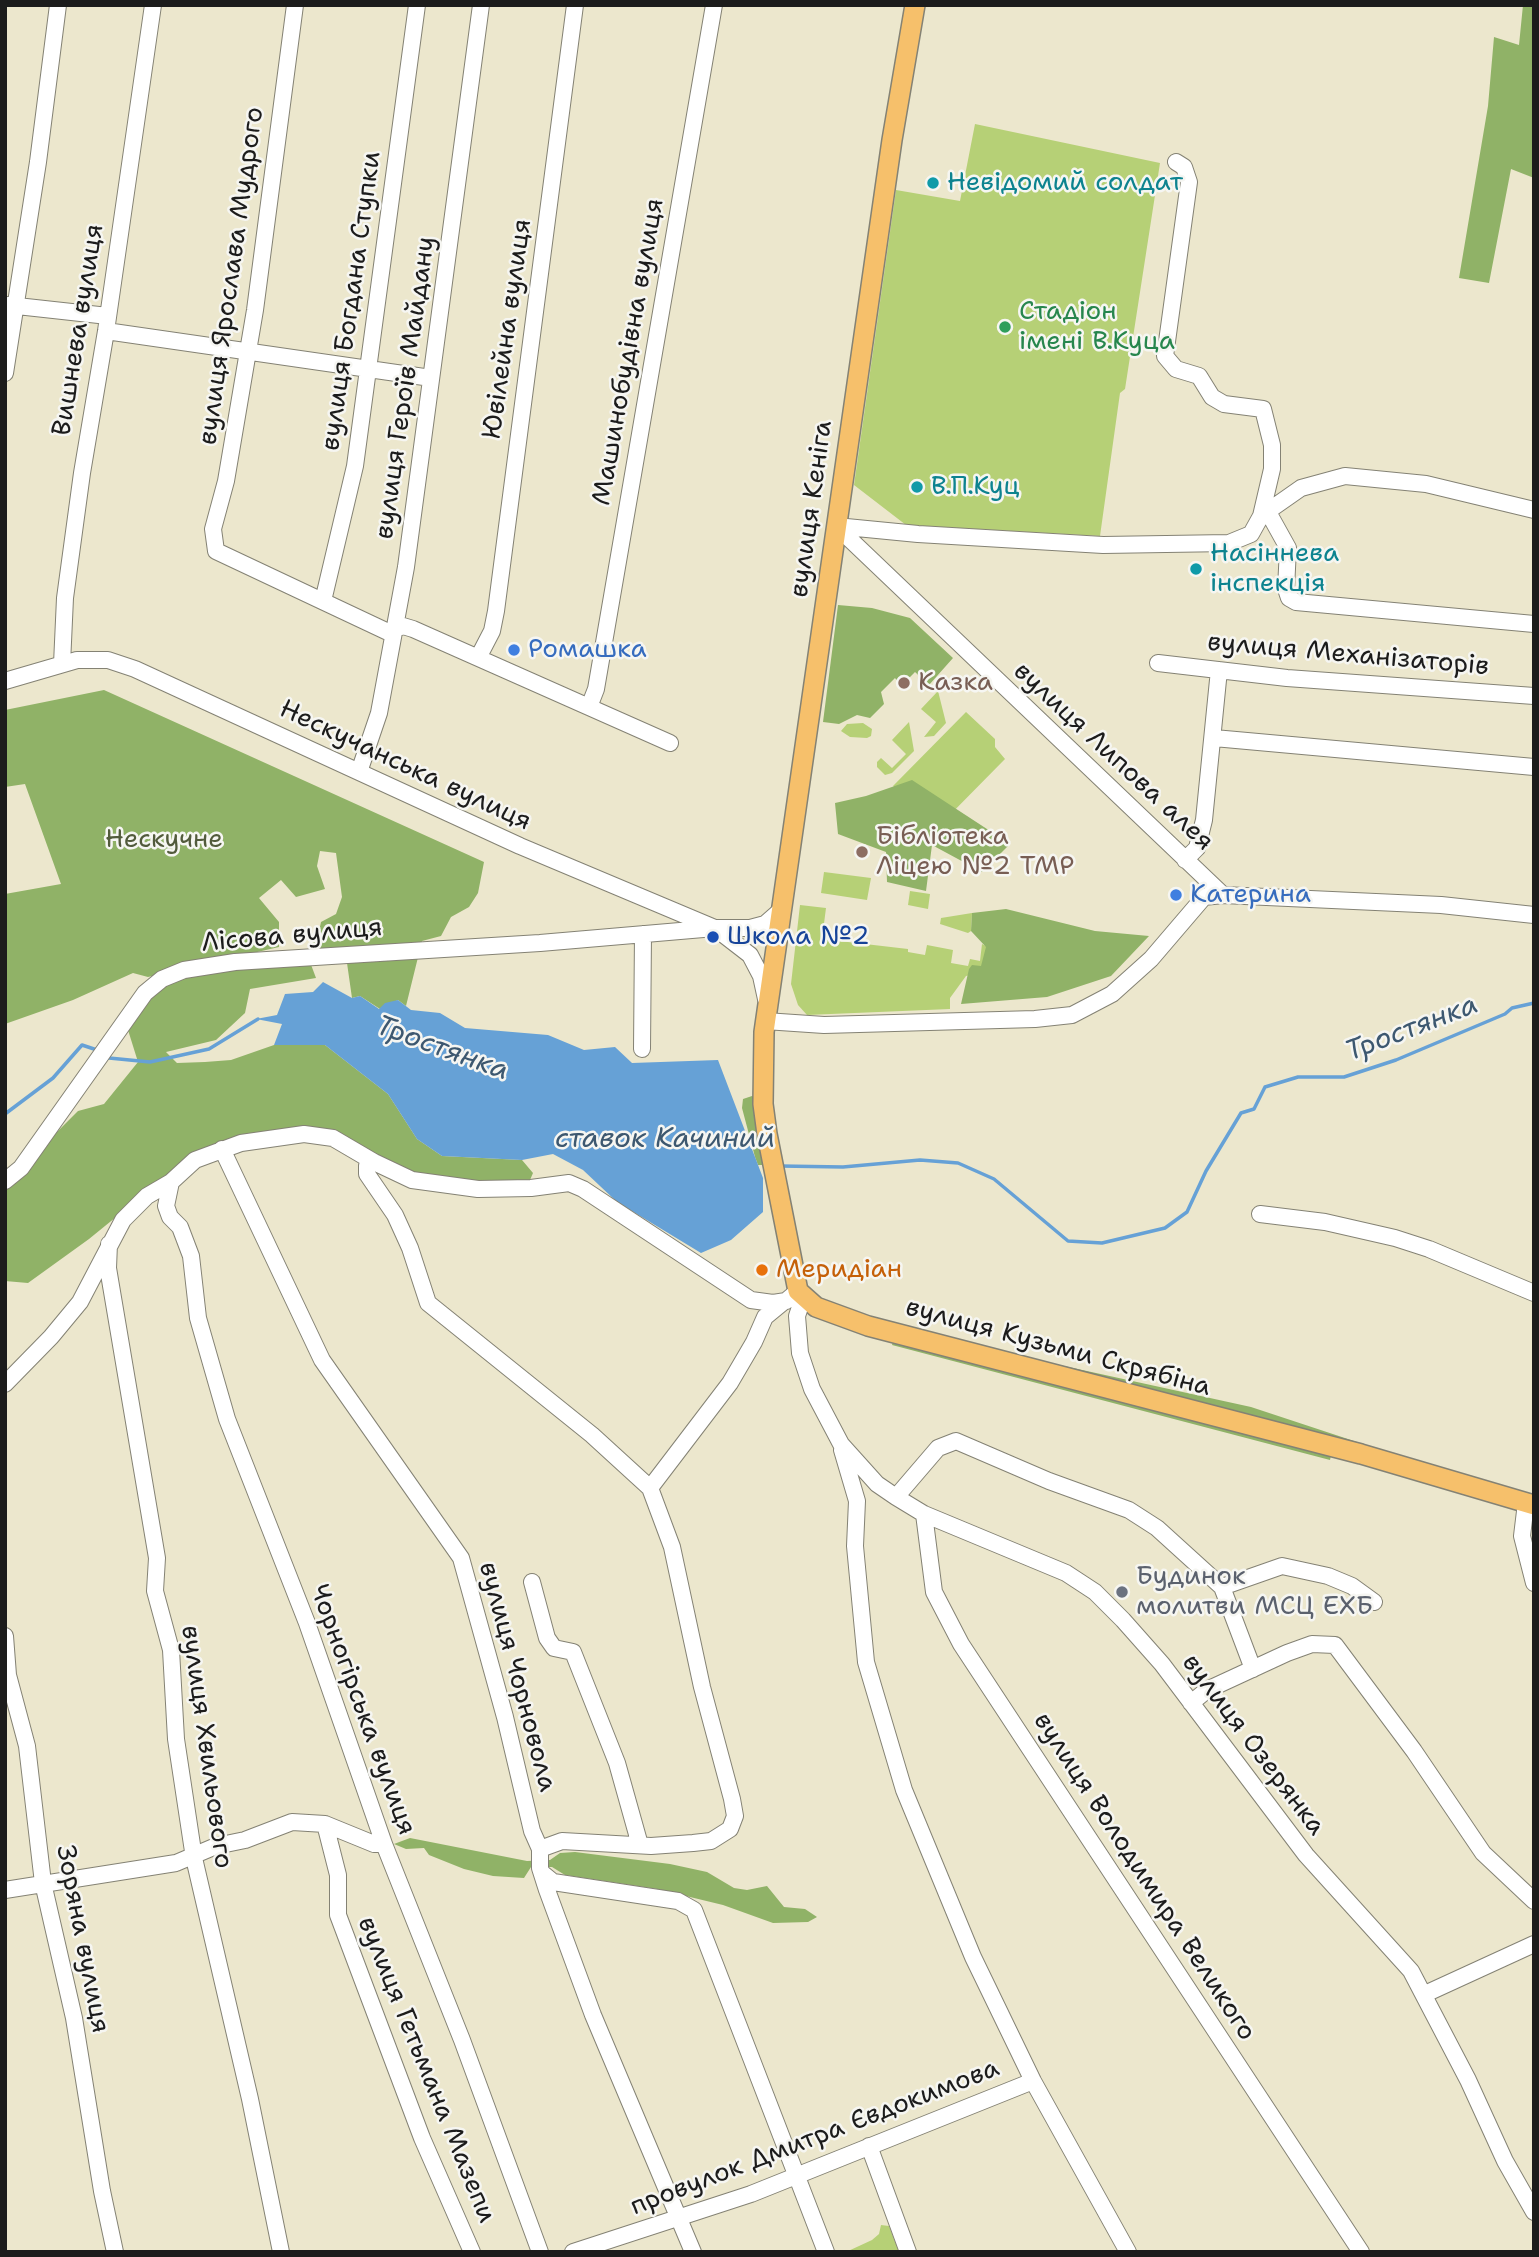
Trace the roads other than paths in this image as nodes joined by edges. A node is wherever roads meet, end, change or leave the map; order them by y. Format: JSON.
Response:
{"nodes":[{"id":1,"x":58,"y":5,"type":"edge"},
{"id":2,"x":153,"y":5,"type":"edge"},
{"id":3,"x":295,"y":5,"type":"edge"},
{"id":4,"x":417,"y":5,"type":"edge"},
{"id":5,"x":481,"y":5,"type":"edge"},
{"id":6,"x":576,"y":5,"type":"edge"},
{"id":7,"x":714,"y":5,"type":"edge"},
{"id":8,"x":915,"y":5,"type":"edge"},
{"id":9,"x":1176,"y":162,"type":"dead end"},
{"id":10,"x":11,"y":305,"type":"edge"},
{"id":11,"x":107,"y":324,"type":"junction"},
{"id":12,"x":248,"y":351,"type":"junction"},
{"id":13,"x":369,"y":367,"type":"junction"},
{"id":14,"x":5,"y":373,"type":"edge"},
{"id":15,"x":431,"y":378,"type":"junction"},
{"id":16,"x":1534,"y":510,"type":"edge"},
{"id":17,"x":1264,"y":514,"type":"junction"},
{"id":18,"x":836,"y":526,"type":"junction"},
{"id":19,"x":323,"y":601,"type":"junction"},
{"id":20,"x":1534,"y":624,"type":"edge"},
{"id":21,"x":394,"y":630,"type":"junction"},
{"id":22,"x":479,"y":656,"type":"junction"},
{"id":23,"x":1158,"y":663,"type":"dead end"},
{"id":24,"x":62,"y":664,"type":"junction"},
{"id":25,"x":1219,"y":670,"type":"junction"},
{"id":26,"x":5,"y":681,"type":"edge"},
{"id":27,"x":1534,"y":696,"type":"edge"},
{"id":28,"x":589,"y":707,"type":"junction"},
{"id":29,"x":1214,"y":738,"type":"junction"},
{"id":30,"x":670,"y":743,"type":"dead end"},
{"id":31,"x":1534,"y":767,"type":"edge"},
{"id":32,"x":359,"y":772,"type":"junction"},
{"id":33,"x":1185,"y":860,"type":"junction"},
{"id":34,"x":1223,"y":895,"type":"junction"},
{"id":35,"x":781,"y":910,"type":"junction"},
{"id":36,"x":1534,"y":915,"type":"edge"},
{"id":37,"x":716,"y":928,"type":"junction"},
{"id":38,"x":643,"y":934,"type":"junction"},
{"id":39,"x":766,"y":1013,"type":"junction"},
{"id":40,"x":642,"y":1049,"type":"dead end"},
{"id":41,"x":222,"y":1149,"type":"junction"},
{"id":42,"x":374,"y":1162,"type":"junction"},
{"id":43,"x":5,"y":1181,"type":"edge"},
{"id":44,"x":171,"y":1182,"type":"junction"},
{"id":45,"x":1260,"y":1214,"type":"dead end"},
{"id":46,"x":109,"y":1244,"type":"junction"},
{"id":47,"x":1534,"y":1293,"type":"edge"},
{"id":48,"x":796,"y":1296,"type":"junction"},
{"id":49,"x":5,"y":1384,"type":"edge"},
{"id":50,"x":841,"y":1444,"type":"junction"},
{"id":51,"x":650,"y":1488,"type":"junction"},
{"id":52,"x":896,"y":1497,"type":"junction"},
{"id":53,"x":1530,"y":1504,"type":"edge"},
{"id":54,"x":924,"y":1514,"type":"junction"},
{"id":55,"x":532,"y":1582,"type":"dead end"},
{"id":56,"x":1534,"y":1583,"type":"edge"},
{"id":57,"x":1222,"y":1587,"type":"junction"},
{"id":58,"x":1374,"y":1602,"type":"dead end"},
{"id":59,"x":5,"y":1636,"type":"edge"},
{"id":60,"x":1253,"y":1669,"type":"junction"},
{"id":61,"x":1191,"y":1703,"type":"junction"},
{"id":62,"x":325,"y":1824,"type":"junction"},
{"id":63,"x":384,"y":1844,"type":"junction"},
{"id":64,"x":640,"y":1845,"type":"junction"},
{"id":65,"x":194,"y":1857,"type":"junction"},
{"id":66,"x":541,"y":1863,"type":"junction"},
{"id":67,"x":43,"y":1883,"type":"junction"},
{"id":68,"x":5,"y":1890,"type":"edge"},
{"id":69,"x":1534,"y":1901,"type":"edge"},
{"id":70,"x":1534,"y":1944,"type":"edge"},
{"id":71,"x":1425,"y":1994,"type":"junction"},
{"id":72,"x":1033,"y":2081,"type":"junction"},
{"id":73,"x":869,"y":2146,"type":"junction"},
{"id":74,"x":798,"y":2175,"type":"junction"},
{"id":75,"x":1534,"y":2212,"type":"edge"},
{"id":76,"x":678,"y":2217,"type":"junction"},
{"id":77,"x":115,"y":2252,"type":"edge"},
{"id":78,"x":281,"y":2252,"type":"edge"},
{"id":79,"x":472,"y":2252,"type":"edge"},
{"id":80,"x":540,"y":2252,"type":"edge"},
{"id":81,"x":573,"y":2252,"type":"edge"},
{"id":82,"x":693,"y":2252,"type":"edge"},
{"id":83,"x":826,"y":2252,"type":"edge"},
{"id":84,"x":908,"y":2252,"type":"edge"},
{"id":85,"x":1128,"y":2252,"type":"edge"},
{"id":86,"x":1361,"y":2252,"type":"edge"}],
"edges":[{"from":1,"to":10,"type":"street"},
{"from":2,"to":11,"type":"street","name":"Вишнева вулиця"},
{"from":3,"to":12,"type":"street","name":"вулиця Ярослава Мудрого"},
{"from":4,"to":13,"type":"street","name":"вулиця Богдана Ступки"},
{"from":5,"to":15,"type":"street","name":"вулиця Героїв Майдану"},
{"from":6,"to":22,"type":"street","name":"Ювілейна вулиця"},
{"from":7,"to":28,"type":"street","name":"Машинобудівна вулиця"},
{"from":8,"to":18,"type":"main road","name":"вулиця Кеніга"},
{"from":9,"to":17,"type":"street"},
{"from":10,"to":11,"type":"street"},
{"from":10,"to":14,"type":"street"},
{"from":11,"to":12,"type":"street"},
{"from":11,"to":24,"type":"street","name":"Вишнева вулиця"},
{"from":12,"to":13,"type":"street"},
{"from":12,"to":19,"type":"street","name":"вулиця Ярослава Мудрого"},
{"from":13,"to":15,"type":"street"},
{"from":13,"to":19,"type":"street","name":"вулиця Богдана Ступки"},
{"from":15,"to":21,"type":"street","name":"вулиця Героїв Майдану"},
{"from":16,"to":17,"type":"street"},
{"from":17,"to":18,"type":"street"},
{"from":17,"to":20,"type":"street"},
{"from":18,"to":33,"type":"street","name":"вулиця Липова алея"},
{"from":18,"to":35,"type":"main road","name":"вулиця Кеніга"},
{"from":19,"to":21,"type":"street"},
{"from":21,"to":22,"type":"street"},
{"from":21,"to":32,"type":"street","name":"вулиця Героїв Майдану"},
{"from":22,"to":28,"type":"street"},
{"from":23,"to":25,"type":"street","name":"вулиця Механізаторів"},
{"from":24,"to":26,"type":"street","name":"Нескучанська вулиця"},
{"from":24,"to":32,"type":"street","name":"Нескучанська вулиця"},
{"from":25,"to":27,"type":"street","name":"вулиця Механізаторів"},
{"from":25,"to":29,"type":"street"},
{"from":28,"to":30,"type":"street"},
{"from":29,"to":31,"type":"street"},
{"from":29,"to":33,"type":"street"},
{"from":32,"to":37,"type":"street","name":"Нескучанська вулиця"},
{"from":33,"to":34,"type":"street","name":"вулиця Липова алея"},
{"from":34,"to":36,"type":"street"},
{"from":34,"to":39,"type":"street"},
{"from":35,"to":37,"type":"street","name":"Нескучанська вулиця"},
{"from":35,"to":39,"type":"main road","name":"вулиця Кеніга"},
{"from":37,"to":38,"type":"street","name":"Лісова вулиця"},
{"from":37,"to":39,"type":"street"},
{"from":38,"to":40,"type":"street"},
{"from":38,"to":43,"type":"street","name":"Лісова вулиця"},
{"from":39,"to":48,"type":"main road"},
{"from":41,"to":42,"type":"street"},
{"from":41,"to":44,"type":"street"},
{"from":41,"to":66,"type":"street","name":"вулиця Чорновола"},
{"from":42,"to":48,"type":"street"},
{"from":42,"to":51,"type":"street"},
{"from":44,"to":46,"type":"street"},
{"from":44,"to":63,"type":"street","name":"Чорногірська вулиця"},
{"from":45,"to":47,"type":"street"},
{"from":46,"to":49,"type":"street"},
{"from":46,"to":65,"type":"street","name":"вулиця Хвильового"},
{"from":48,"to":50,"type":"street","name":"вулиця Озерянка"},
{"from":48,"to":51,"type":"street"},
{"from":48,"to":53,"type":"main road","name":"вулиця Кузьми Скрябіна"},
{"from":50,"to":52,"type":"street","name":"вулиця Озерянка"},
{"from":50,"to":72,"type":"street"},
{"from":51,"to":64,"type":"street"},
{"from":52,"to":54,"type":"street","name":"вулиця Озерянка"},
{"from":52,"to":57,"type":"street"},
{"from":53,"to":56,"type":"street"},
{"from":54,"to":61,"type":"street","name":"вулиця Озерянка"},
{"from":54,"to":86,"type":"street","name":"вулиця Володимира Великого"},
{"from":55,"to":64,"type":"street"},
{"from":57,"to":58,"type":"street"},
{"from":57,"to":60,"type":"street"},
{"from":59,"to":67,"type":"street","name":"Зоряна вулиця"},
{"from":60,"to":61,"type":"street"},
{"from":60,"to":69,"type":"street"},
{"from":61,"to":71,"type":"street","name":"вулиця Озерянка"},
{"from":62,"to":63,"type":"street"},
{"from":62,"to":65,"type":"street"},
{"from":62,"to":79,"type":"street","name":"вулиця Гетьмана Мазепи"},
{"from":63,"to":80,"type":"street","name":"Чорногірська вулиця"},
{"from":64,"to":66,"type":"street"},
{"from":65,"to":67,"type":"street"},
{"from":65,"to":78,"type":"street","name":"вулиця Хвильового"},
{"from":66,"to":74,"type":"street"},
{"from":66,"to":76,"type":"street","name":"вулиця Чорновола"},
{"from":67,"to":68,"type":"street"},
{"from":67,"to":77,"type":"street","name":"Зоряна вулиця"},
{"from":70,"to":71,"type":"street"},
{"from":71,"to":75,"type":"street","name":"вулиця Озерянка"},
{"from":72,"to":73,"type":"street","name":"провулок Дмитра Євдокимова"},
{"from":72,"to":85,"type":"street"},
{"from":73,"to":74,"type":"street","name":"провулок Дмитра Євдокимова"},
{"from":73,"to":84,"type":"street"},
{"from":74,"to":76,"type":"street","name":"провулок Дмитра Євдокимова"},
{"from":74,"to":83,"type":"street"},
{"from":76,"to":81,"type":"street","name":"провулок Дмитра Євдокимова"},
{"from":76,"to":82,"type":"street","name":"вулиця Чорновола"}]}
